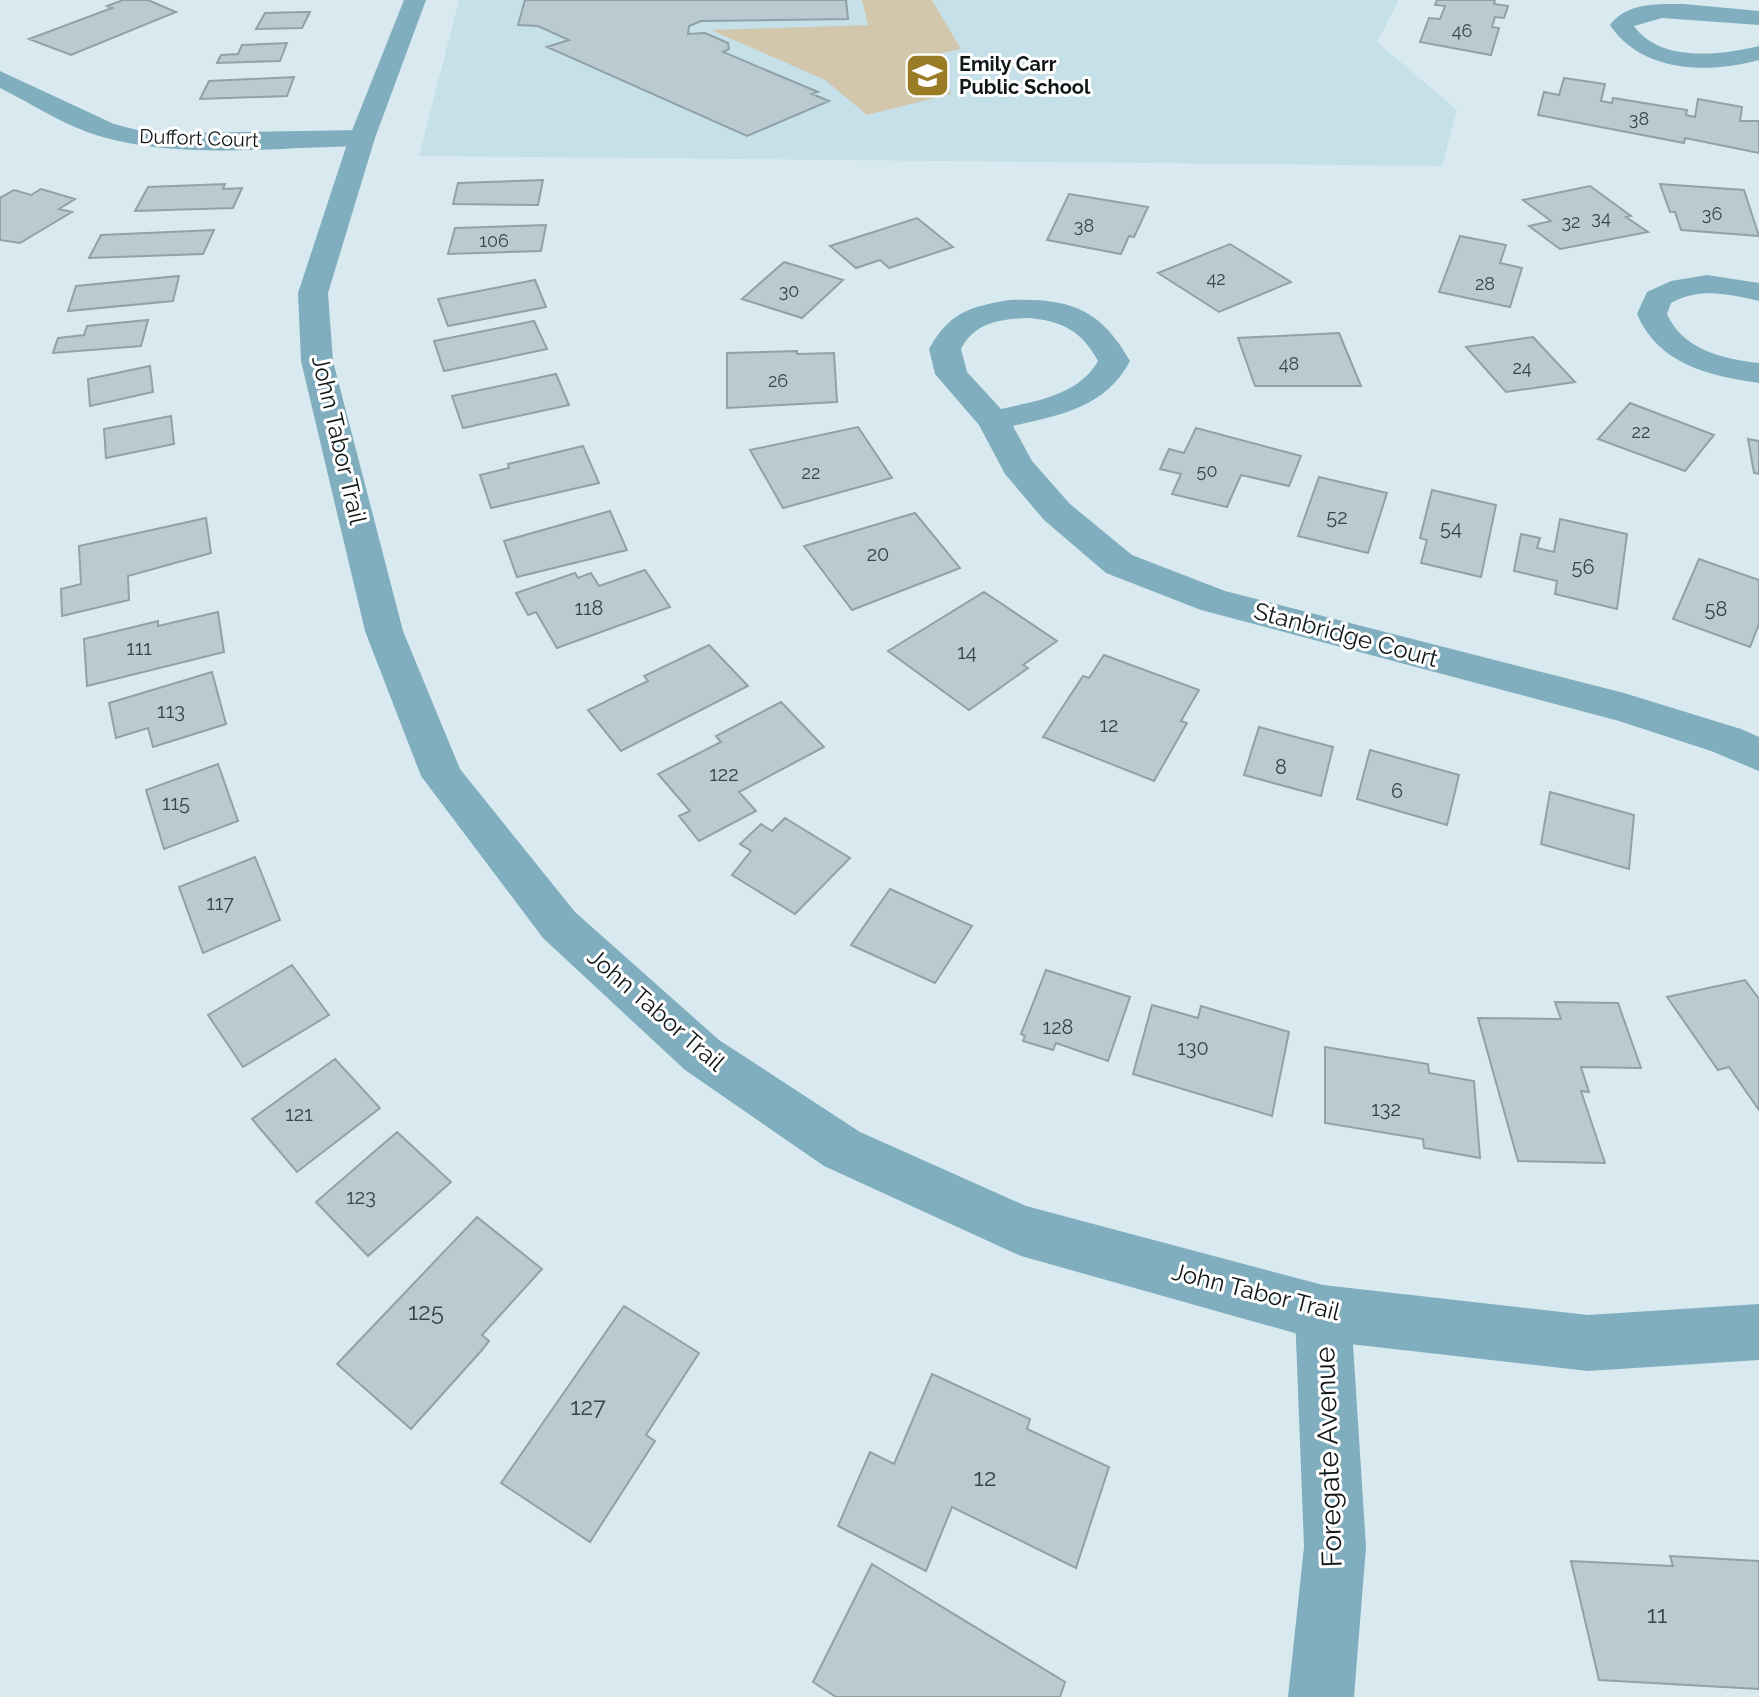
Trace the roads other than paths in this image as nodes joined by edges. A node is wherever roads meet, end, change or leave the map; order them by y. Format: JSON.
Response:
{"nodes":[{"id":1,"x":415,"y":0,"type":"edge"},
{"id":2,"x":1759,"y":18,"type":"edge"},
{"id":3,"x":1759,"y":53,"type":"edge"},
{"id":4,"x":0,"y":78,"type":"edge"},
{"id":5,"x":362,"y":138,"type":"junction"},
{"id":6,"x":1759,"y":292,"type":"edge"},
{"id":7,"x":1759,"y":373,"type":"edge"},
{"id":8,"x":994,"y":421,"type":"junction"},
{"id":9,"x":1759,"y":755,"type":"edge"},
{"id":10,"x":1323,"y":1313,"type":"junction"},
{"id":11,"x":1759,"y":1332,"type":"edge"},
{"id":12,"x":1321,"y":1697,"type":"edge"}],
"edges":[{"from":1,"to":5,"type":"street","name":"John Tabor Trail"},
{"from":2,"to":3,"type":"street"},
{"from":4,"to":5,"type":"street","name":"Duffort Court"},
{"from":5,"to":10,"type":"street","name":"John Tabor Trail"},
{"from":6,"to":7,"type":"street"},
{"from":8,"to":8,"type":"street","name":"Stanbridge Court"},
{"from":8,"to":9,"type":"street","name":"Stanbridge Court"},
{"from":10,"to":11,"type":"street","name":"John Tabor Trail"},
{"from":10,"to":12,"type":"street","name":"Foregate Avenue"}]}
